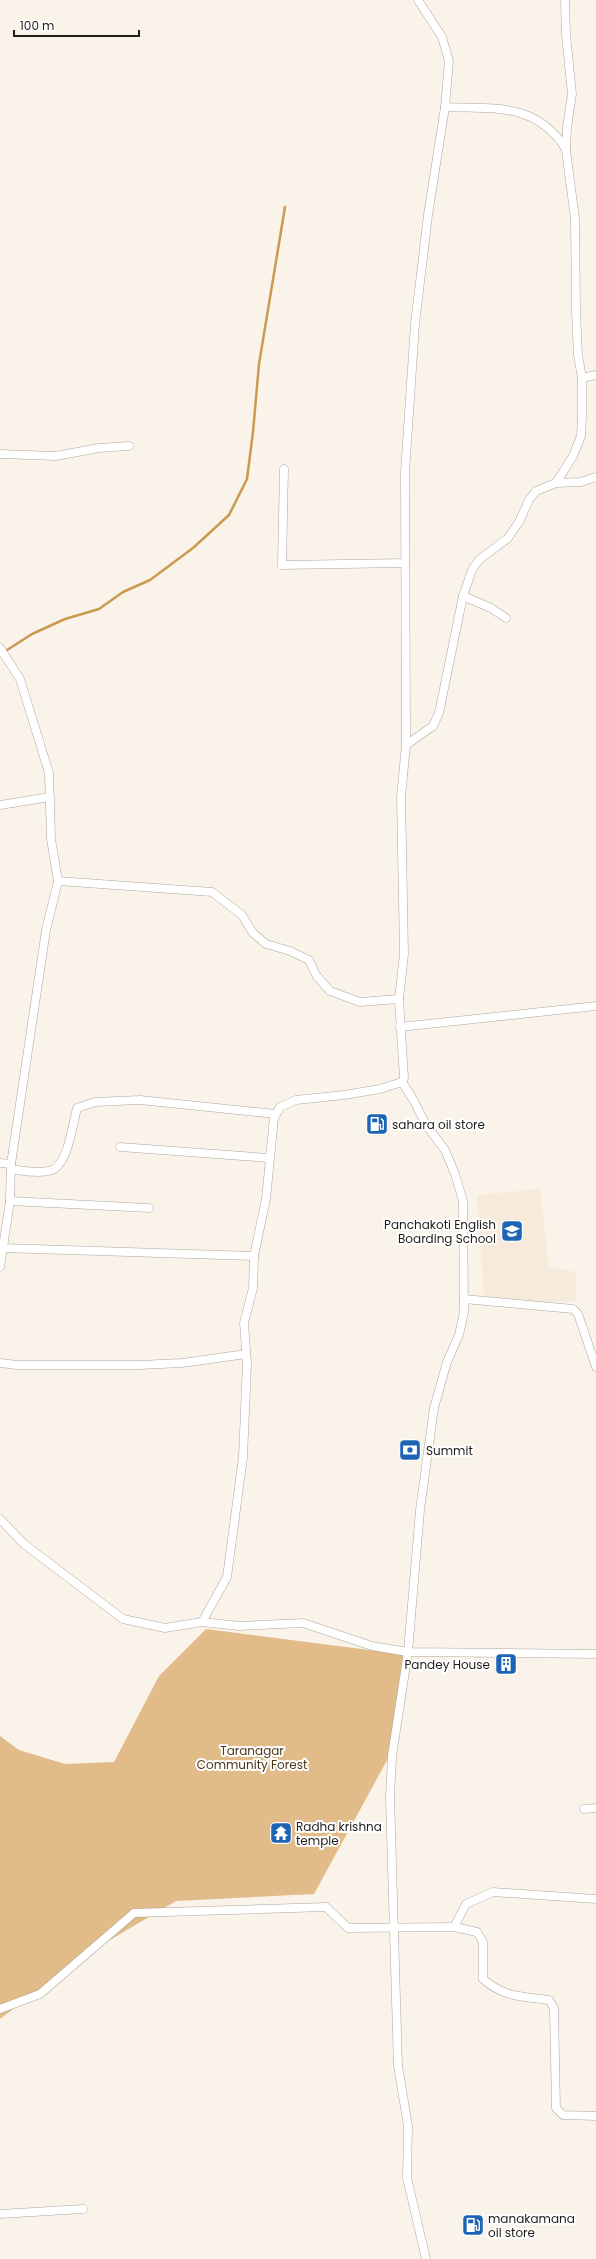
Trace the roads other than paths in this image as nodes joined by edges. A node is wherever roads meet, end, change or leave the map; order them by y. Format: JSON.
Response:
{"nodes":[{"id":1,"x":418,"y":0,"type":"edge"},
{"id":2,"x":565,"y":0,"type":"edge"},
{"id":3,"x":445,"y":107,"type":"junction"},
{"id":4,"x":566,"y":150,"type":"junction"},
{"id":5,"x":596,"y":375,"type":"edge"},
{"id":6,"x":582,"y":378,"type":"junction"},
{"id":7,"x":128,"y":446,"type":"dead end"},
{"id":8,"x":0,"y":454,"type":"edge"},
{"id":9,"x":284,"y":469,"type":"dead end"},
{"id":10,"x":596,"y":477,"type":"edge"},
{"id":11,"x":556,"y":482,"type":"junction"},
{"id":12,"x":405,"y":563,"type":"junction"},
{"id":13,"x":463,"y":596,"type":"junction"},
{"id":14,"x":506,"y":618,"type":"dead end"},
{"id":15,"x":0,"y":648,"type":"edge"},
{"id":16,"x":406,"y":745,"type":"junction"},
{"id":17,"x":50,"y":797,"type":"junction"},
{"id":18,"x":0,"y":805,"type":"edge"},
{"id":19,"x":58,"y":881,"type":"junction"},
{"id":20,"x":399,"y":999,"type":"junction"},
{"id":21,"x":596,"y":1006,"type":"edge"},
{"id":22,"x":400,"y":1027,"type":"junction"},
{"id":23,"x":402,"y":1082,"type":"junction"},
{"id":24,"x":276,"y":1114,"type":"junction"},
{"id":25,"x":120,"y":1147,"type":"dead end"},
{"id":26,"x":269,"y":1158,"type":"junction"},
{"id":27,"x":0,"y":1163,"type":"edge"},
{"id":28,"x":11,"y":1167,"type":"junction"},
{"id":29,"x":10,"y":1201,"type":"junction"},
{"id":30,"x":149,"y":1208,"type":"dead end"},
{"id":31,"x":2,"y":1248,"type":"junction"},
{"id":32,"x":254,"y":1256,"type":"junction"},
{"id":33,"x":0,"y":1267,"type":"edge"},
{"id":34,"x":464,"y":1299,"type":"junction"},
{"id":35,"x":246,"y":1354,"type":"junction"},
{"id":36,"x":0,"y":1363,"type":"edge"},
{"id":37,"x":596,"y":1367,"type":"edge"},
{"id":38,"x":0,"y":1519,"type":"edge"},
{"id":39,"x":202,"y":1622,"type":"junction"},
{"id":40,"x":408,"y":1652,"type":"junction"},
{"id":41,"x":596,"y":1654,"type":"edge"},
{"id":42,"x":596,"y":1808,"type":"edge"},
{"id":43,"x":584,"y":1809,"type":"dead end"},
{"id":44,"x":596,"y":1899,"type":"edge"},
{"id":45,"x":394,"y":1927,"type":"junction"},
{"id":46,"x":454,"y":1927,"type":"junction"},
{"id":47,"x":0,"y":2009,"type":"edge"},
{"id":48,"x":596,"y":2116,"type":"edge"},
{"id":49,"x":83,"y":2209,"type":"dead end"},
{"id":50,"x":0,"y":2214,"type":"edge"},
{"id":51,"x":426,"y":2259,"type":"edge"}],
"edges":[{"from":1,"to":3,"type":"street"},
{"from":2,"to":4,"type":"street"},
{"from":3,"to":4,"type":"street"},
{"from":3,"to":12,"type":"street"},
{"from":4,"to":6,"type":"street"},
{"from":5,"to":6,"type":"street"},
{"from":6,"to":11,"type":"street"},
{"from":7,"to":8,"type":"street"},
{"from":9,"to":12,"type":"street"},
{"from":10,"to":11,"type":"street"},
{"from":11,"to":13,"type":"street"},
{"from":12,"to":16,"type":"street"},
{"from":13,"to":14,"type":"street"},
{"from":13,"to":16,"type":"street"},
{"from":15,"to":17,"type":"street"},
{"from":16,"to":20,"type":"street"},
{"from":17,"to":18,"type":"street"},
{"from":17,"to":19,"type":"street"},
{"from":19,"to":20,"type":"street"},
{"from":19,"to":28,"type":"street"},
{"from":20,"to":22,"type":"street"},
{"from":21,"to":22,"type":"street"},
{"from":22,"to":23,"type":"street"},
{"from":23,"to":24,"type":"street"},
{"from":23,"to":34,"type":"street"},
{"from":24,"to":26,"type":"street"},
{"from":24,"to":28,"type":"street"},
{"from":25,"to":26,"type":"street"},
{"from":26,"to":32,"type":"street"},
{"from":27,"to":28,"type":"street"},
{"from":28,"to":29,"type":"street"},
{"from":29,"to":30,"type":"street"},
{"from":29,"to":31,"type":"street"},
{"from":31,"to":32,"type":"street"},
{"from":31,"to":33,"type":"street"},
{"from":32,"to":35,"type":"street"},
{"from":34,"to":37,"type":"street"},
{"from":34,"to":40,"type":"street"},
{"from":35,"to":36,"type":"street"},
{"from":35,"to":39,"type":"street"},
{"from":38,"to":39,"type":"street"},
{"from":39,"to":40,"type":"street"},
{"from":40,"to":41,"type":"street"},
{"from":40,"to":45,"type":"street"},
{"from":42,"to":43,"type":"street"},
{"from":44,"to":46,"type":"street"},
{"from":45,"to":46,"type":"street"},
{"from":45,"to":47,"type":"street"},
{"from":45,"to":51,"type":"street"},
{"from":46,"to":48,"type":"street"},
{"from":49,"to":50,"type":"street"}]}
